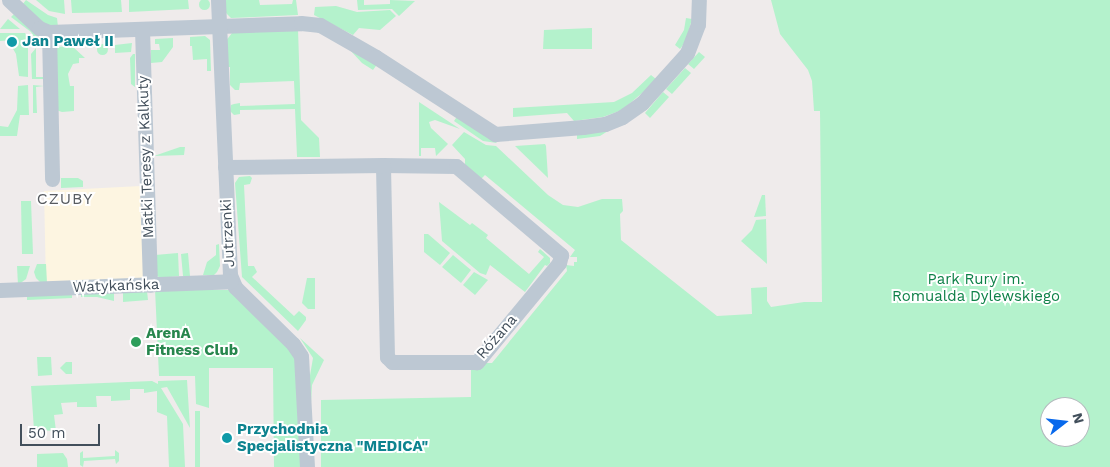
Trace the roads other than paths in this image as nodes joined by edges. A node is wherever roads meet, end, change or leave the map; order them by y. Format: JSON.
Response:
{"nodes":[{"id":1,"x":9,"y":0,"type":"edge"},
{"id":2,"x":218,"y":0,"type":"edge"},
{"id":3,"x":699,"y":0,"type":"edge"},
{"id":4,"x":220,"y":26,"type":"junction"},
{"id":5,"x":142,"y":28,"type":"junction"},
{"id":6,"x":49,"y":32,"type":"junction"},
{"id":7,"x":383,"y":166,"type":"junction"},
{"id":8,"x":225,"y":167,"type":"junction"},
{"id":9,"x":52,"y":179,"type":"dead end"},
{"id":10,"x":231,"y":281,"type":"junction"},
{"id":11,"x":150,"y":286,"type":"junction"},
{"id":12,"x":0,"y":290,"type":"edge"},
{"id":13,"x":306,"y":467,"type":"edge"}],
"edges":[{"from":1,"to":6,"type":"street"},
{"from":2,"to":4,"type":"street","name":"Jutrzenki"},
{"from":3,"to":4,"type":"street"},
{"from":4,"to":5,"type":"street"},
{"from":4,"to":8,"type":"street","name":"Jutrzenki"},
{"from":5,"to":6,"type":"street"},
{"from":5,"to":11,"type":"street","name":"Matki Teresy z Kalkuty"},
{"from":6,"to":9,"type":"street"},
{"from":7,"to":7,"type":"street","name":"Różana"},
{"from":7,"to":8,"type":"street","name":"Różana"},
{"from":8,"to":10,"type":"street","name":"Jutrzenki"},
{"from":10,"to":11,"type":"street","name":"Watykańska"},
{"from":10,"to":13,"type":"street","name":"Jutrzenki"},
{"from":11,"to":12,"type":"street","name":"Watykańska"}]}
